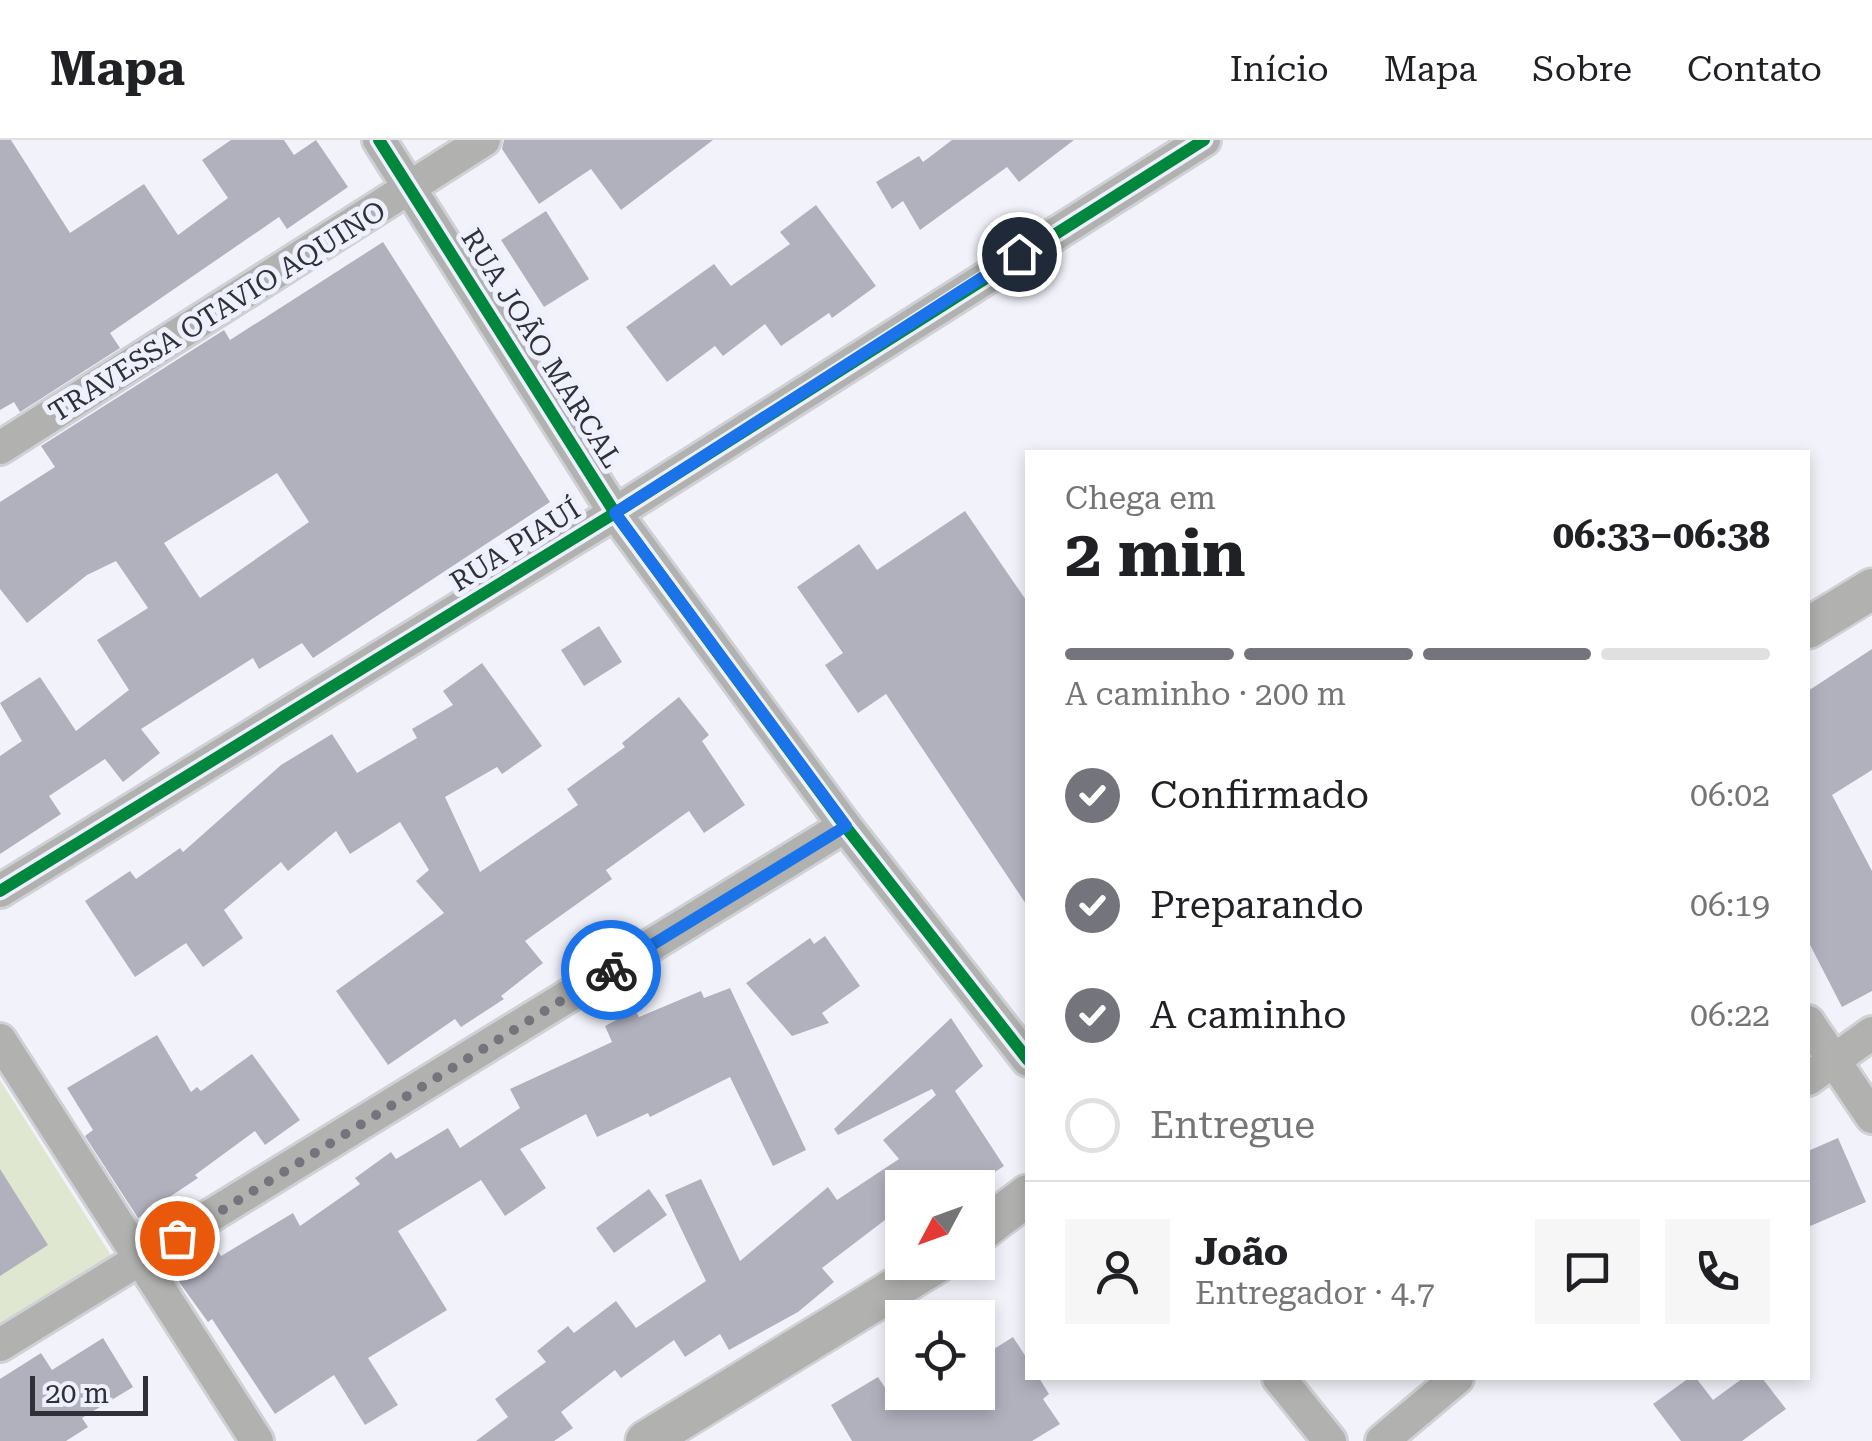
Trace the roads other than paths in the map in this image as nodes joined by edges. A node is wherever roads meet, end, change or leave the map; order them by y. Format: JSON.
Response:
{"nodes":[{"id":1,"x":380,"y":140,"type":"edge"},
{"id":2,"x":484,"y":140,"type":"edge"},
{"id":3,"x":1204,"y":140,"type":"edge"},
{"id":4,"x":412,"y":187,"type":"junction"},
{"id":5,"x":0,"y":448,"type":"edge"},
{"id":6,"x":615,"y":513,"type":"junction"},
{"id":7,"x":1872,"y":589,"type":"edge"},
{"id":8,"x":1810,"y":627,"type":"edge"},
{"id":9,"x":846,"y":826,"type":"junction"},
{"id":10,"x":0,"y":891,"type":"edge"},
{"id":11,"x":1810,"y":1030,"type":"edge"},
{"id":12,"x":1872,"y":1033,"type":"edge"},
{"id":13,"x":0,"y":1040,"type":"edge"},
{"id":14,"x":1025,"y":1056,"type":"edge"},
{"id":15,"x":1820,"y":1068,"type":"edge"},
{"id":16,"x":1872,"y":1117,"type":"edge"},
{"id":17,"x":1025,"y":1197,"type":"edge"},
{"id":18,"x":995,"y":1220,"type":"edge"},
{"id":19,"x":144,"y":1258,"type":"junction"},
{"id":20,"x":909,"y":1280,"type":"edge"},
{"id":21,"x":0,"y":1346,"type":"edge"},
{"id":22,"x":1281,"y":1380,"type":"edge"},
{"id":23,"x":1455,"y":1380,"type":"edge"},
{"id":24,"x":257,"y":1441,"type":"edge"},
{"id":25,"x":646,"y":1441,"type":"edge"},
{"id":26,"x":1330,"y":1441,"type":"edge"},
{"id":27,"x":1382,"y":1441,"type":"edge"}],
"edges":[{"from":1,"to":4,"type":"street","name":"RUA JOÃO MARCAL"},
{"from":2,"to":4,"type":"street","name":"TRAVESSA OTAVIO AQUINO"},
{"from":3,"to":6,"type":"street","name":"RUA PIAUÍ"},
{"from":4,"to":5,"type":"street","name":"TRAVESSA OTAVIO AQUINO"},
{"from":4,"to":6,"type":"street","name":"RUA JOÃO MARCAL"},
{"from":6,"to":9,"type":"street","name":"RUA JOÃO MARCAL"},
{"from":6,"to":10,"type":"street","name":"RUA PIAUÍ"},
{"from":7,"to":8,"type":"street"},
{"from":9,"to":14,"type":"street","name":"RUA JOÃO MARCAL"},
{"from":9,"to":19,"type":"street"},
{"from":11,"to":15,"type":"street"},
{"from":12,"to":15,"type":"street"},
{"from":13,"to":19,"type":"street"},
{"from":15,"to":16,"type":"street"},
{"from":17,"to":18,"type":"street"},
{"from":19,"to":21,"type":"street"},
{"from":19,"to":24,"type":"street"},
{"from":20,"to":25,"type":"street"},
{"from":22,"to":26,"type":"street"},
{"from":23,"to":27,"type":"street"}]}
